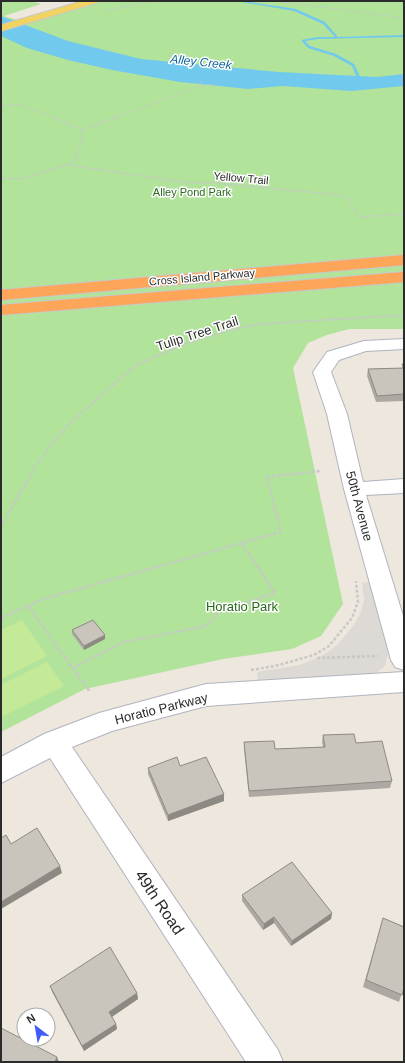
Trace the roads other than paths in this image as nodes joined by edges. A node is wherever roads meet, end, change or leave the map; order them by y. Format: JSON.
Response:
{"nodes":[{"id":1,"x":73,"y":1,"type":"edge"},
{"id":2,"x":93,"y":1,"type":"edge"},
{"id":3,"x":21,"y":19,"type":"junction"},
{"id":4,"x":1,"y":22,"type":"edge"},
{"id":5,"x":1,"y":28,"type":"edge"},
{"id":6,"x":404,"y":260,"type":"edge"},
{"id":7,"x":404,"y":277,"type":"edge"},
{"id":8,"x":1,"y":295,"type":"edge"},
{"id":9,"x":1,"y":311,"type":"edge"},
{"id":10,"x":404,"y":344,"type":"edge"},
{"id":11,"x":404,"y":486,"type":"edge"},
{"id":12,"x":354,"y":489,"type":"junction"},
{"id":13,"x":404,"y":660,"type":"edge"},
{"id":14,"x":404,"y":682,"type":"edge"},
{"id":15,"x":54,"y":742,"type":"junction"},
{"id":16,"x":1,"y":771,"type":"edge"},
{"id":17,"x":266,"y":1062,"type":"edge"}],
"edges":[{"from":1,"to":3,"type":"main road"},
{"from":2,"to":3,"type":"main road"},
{"from":3,"to":4,"type":"main road"},
{"from":3,"to":5,"type":"main road"},
{"from":6,"to":8,"type":"highway","name":"Cross Island Parkway"},
{"from":7,"to":9,"type":"highway","name":"Cross Island Parkway"},
{"from":10,"to":12,"type":"street","name":"50th Avenue"},
{"from":11,"to":12,"type":"street"},
{"from":12,"to":13,"type":"street","name":"50th Avenue"},
{"from":14,"to":15,"type":"street","name":"Horatio Parkway"},
{"from":15,"to":16,"type":"street","name":"Horatio Parkway"},
{"from":15,"to":17,"type":"street","name":"49th Road"}]}
